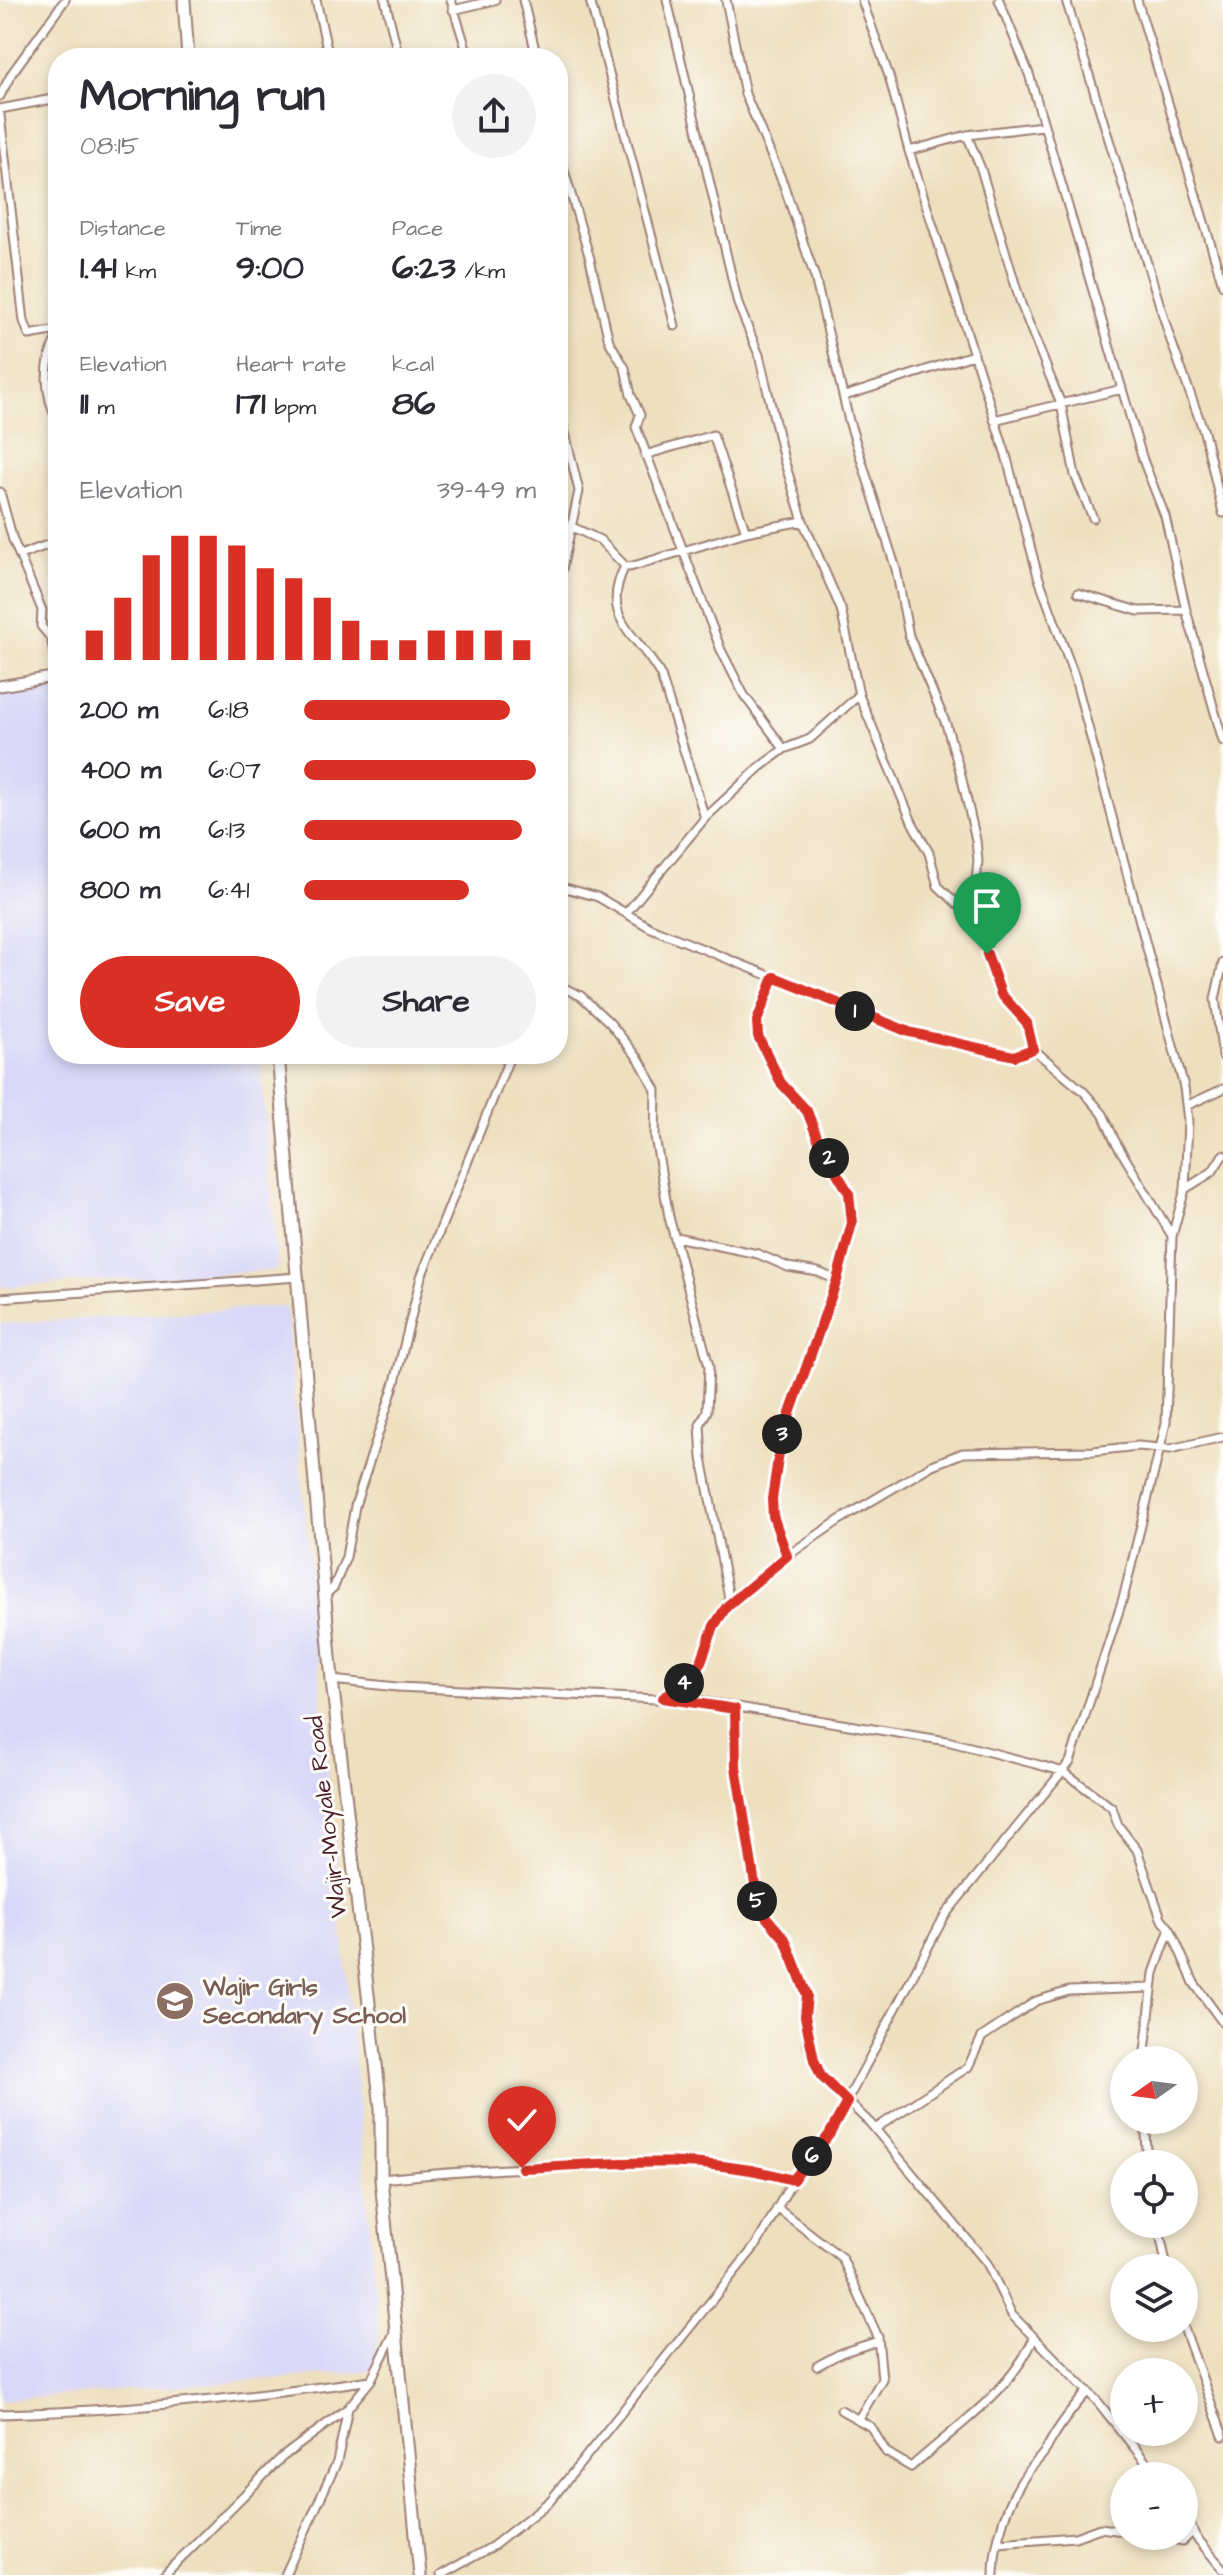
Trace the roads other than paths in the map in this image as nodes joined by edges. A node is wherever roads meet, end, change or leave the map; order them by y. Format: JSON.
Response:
{"nodes":[{"id":1,"x":65,"y":0,"type":"edge"},
{"id":2,"x":184,"y":0,"type":"edge"},
{"id":3,"x":316,"y":0,"type":"edge"},
{"id":4,"x":385,"y":0,"type":"edge"},
{"id":5,"x":451,"y":0,"type":"edge"},
{"id":6,"x":495,"y":0,"type":"edge"},
{"id":7,"x":523,"y":0,"type":"edge"},
{"id":8,"x":590,"y":0,"type":"edge"},
{"id":9,"x":667,"y":0,"type":"edge"},
{"id":10,"x":726,"y":0,"type":"edge"},
{"id":11,"x":862,"y":0,"type":"edge"},
{"id":12,"x":999,"y":0,"type":"edge"},
{"id":13,"x":1066,"y":0,"type":"edge"},
{"id":14,"x":1137,"y":0,"type":"edge"},
{"id":15,"x":453,"y":10,"type":"junction"},
{"id":16,"x":187,"y":48,"type":"edge"},
{"id":17,"x":327,"y":48,"type":"edge"},
{"id":18,"x":397,"y":48,"type":"edge"},
{"id":19,"x":466,"y":48,"type":"edge"},
{"id":20,"x":535,"y":48,"type":"edge"},
{"id":21,"x":0,"y":96,"type":"edge"},
{"id":22,"x":48,"y":100,"type":"edge"},
{"id":23,"x":0,"y":112,"type":"edge"},
{"id":24,"x":1043,"y":126,"type":"junction"},
{"id":25,"x":967,"y":135,"type":"junction"},
{"id":26,"x":909,"y":151,"type":"junction"},
{"id":27,"x":568,"y":184,"type":"edge"},
{"id":28,"x":1223,"y":285,"type":"edge"},
{"id":29,"x":675,"y":326,"type":"dead end"},
{"id":30,"x":48,"y":334,"type":"edge"},
{"id":31,"x":48,"y":354,"type":"edge"},
{"id":32,"x":973,"y":355,"type":"junction"},
{"id":33,"x":48,"y":385,"type":"edge"},
{"id":34,"x":1122,"y":389,"type":"junction"},
{"id":35,"x":845,"y":396,"type":"junction"},
{"id":36,"x":1061,"y":404,"type":"junction"},
{"id":37,"x":994,"y":420,"type":"junction"},
{"id":38,"x":568,"y":445,"type":"edge"},
{"id":39,"x":645,"y":455,"type":"junction"},
{"id":40,"x":0,"y":492,"type":"edge"},
{"id":41,"x":1223,"y":513,"type":"edge"},
{"id":42,"x":1093,"y":518,"type":"dead end"},
{"id":43,"x":803,"y":521,"type":"junction"},
{"id":44,"x":570,"y":526,"type":"junction"},
{"id":45,"x":746,"y":532,"type":"junction"},
{"id":46,"x":568,"y":535,"type":"edge"},
{"id":47,"x":48,"y":545,"type":"edge"},
{"id":48,"x":681,"y":551,"type":"junction"},
{"id":49,"x":20,"y":555,"type":"junction"},
{"id":50,"x":625,"y":566,"type":"junction"},
{"id":51,"x":1078,"y":593,"type":"dead end"},
{"id":52,"x":1186,"y":610,"type":"junction"},
{"id":53,"x":48,"y":634,"type":"edge"},
{"id":54,"x":48,"y":676,"type":"edge"},
{"id":55,"x":0,"y":686,"type":"edge"},
{"id":56,"x":859,"y":695,"type":"junction"},
{"id":57,"x":1223,"y":697,"type":"edge"},
{"id":58,"x":1213,"y":698,"type":"junction"},
{"id":59,"x":1223,"y":741,"type":"edge"},
{"id":60,"x":784,"y":749,"type":"junction"},
{"id":61,"x":705,"y":818,"type":"junction"},
{"id":62,"x":568,"y":889,"type":"edge"},
{"id":63,"x":627,"y":912,"type":"junction"},
{"id":64,"x":978,"y":923,"type":"junction"},
{"id":65,"x":1223,"y":963,"type":"edge"},
{"id":66,"x":774,"y":977,"type":"junction"},
{"id":67,"x":568,"y":990,"type":"edge"},
{"id":68,"x":1033,"y":1049,"type":"junction"},
{"id":69,"x":1223,"y":1057,"type":"edge"},
{"id":70,"x":279,"y":1064,"type":"edge"},
{"id":71,"x":507,"y":1064,"type":"edge"},
{"id":72,"x":1223,"y":1089,"type":"edge"},
{"id":73,"x":1188,"y":1105,"type":"junction"},
{"id":74,"x":1223,"y":1155,"type":"edge"},
{"id":75,"x":1185,"y":1189,"type":"junction"},
{"id":76,"x":1172,"y":1236,"type":"junction"},
{"id":77,"x":676,"y":1237,"type":"junction"},
{"id":78,"x":298,"y":1277,"type":"junction"},
{"id":79,"x":837,"y":1280,"type":"junction"},
{"id":80,"x":0,"y":1298,"type":"edge"},
{"id":81,"x":1223,"y":1437,"type":"edge"},
{"id":82,"x":1159,"y":1446,"type":"junction"},
{"id":83,"x":787,"y":1556,"type":"junction"},
{"id":84,"x":325,"y":1595,"type":"junction"},
{"id":85,"x":727,"y":1606,"type":"junction"},
{"id":86,"x":332,"y":1680,"type":"junction"},
{"id":87,"x":663,"y":1698,"type":"junction"},
{"id":88,"x":735,"y":1709,"type":"junction"},
{"id":89,"x":1064,"y":1772,"type":"junction"},
{"id":90,"x":1170,"y":1929,"type":"junction"},
{"id":91,"x":1151,"y":1988,"type":"junction"},
{"id":92,"x":1223,"y":2023,"type":"edge"},
{"id":93,"x":1145,"y":2046,"type":"edge"},
{"id":94,"x":847,"y":2102,"type":"junction"},
{"id":95,"x":875,"y":2129,"type":"junction"},
{"id":96,"x":381,"y":2179,"type":"junction"},
{"id":97,"x":793,"y":2180,"type":"junction"},
{"id":98,"x":777,"y":2208,"type":"junction"},
{"id":99,"x":395,"y":2331,"type":"junction"},
{"id":100,"x":1034,"y":2338,"type":"junction"},
{"id":101,"x":878,"y":2341,"type":"junction"},
{"id":102,"x":1189,"y":2342,"type":"edge"},
{"id":103,"x":817,"y":2366,"type":"dead end"},
{"id":104,"x":371,"y":2380,"type":"junction"},
{"id":105,"x":1088,"y":2391,"type":"junction"},
{"id":106,"x":348,"y":2408,"type":"junction"},
{"id":107,"x":841,"y":2410,"type":"dead end"},
{"id":108,"x":0,"y":2414,"type":"edge"},
{"id":109,"x":858,"y":2420,"type":"junction"},
{"id":110,"x":1223,"y":2436,"type":"edge"},
{"id":111,"x":1146,"y":2462,"type":"edge"},
{"id":112,"x":1110,"y":2529,"type":"edge"},
{"id":113,"x":1198,"y":2537,"type":"edge"},
{"id":114,"x":998,"y":2543,"type":"junction"},
{"id":115,"x":1223,"y":2569,"type":"edge"},
{"id":116,"x":164,"y":2575,"type":"edge"},
{"id":117,"x":285,"y":2575,"type":"edge"},
{"id":118,"x":420,"y":2575,"type":"edge"},
{"id":119,"x":441,"y":2575,"type":"edge"},
{"id":120,"x":994,"y":2575,"type":"edge"}],
"edges":[{"from":1,"to":21,"type":"street"},
{"from":2,"to":16,"type":"main road"},
{"from":3,"to":17,"type":"street"},
{"from":4,"to":18,"type":"street"},
{"from":5,"to":15,"type":"street"},
{"from":6,"to":15,"type":"street"},
{"from":7,"to":20,"type":"street"},
{"from":8,"to":29,"type":"street"},
{"from":9,"to":43,"type":"street"},
{"from":10,"to":35,"type":"street"},
{"from":11,"to":26,"type":"street"},
{"from":12,"to":24,"type":"street"},
{"from":13,"to":41,"type":"street"},
{"from":14,"to":28,"type":"street"},
{"from":15,"to":19,"type":"street"},
{"from":22,"to":23,"type":"street"},
{"from":23,"to":30,"type":"street"},
{"from":24,"to":25,"type":"street"},
{"from":24,"to":34,"type":"street"},
{"from":25,"to":26,"type":"street"},
{"from":25,"to":36,"type":"street"},
{"from":26,"to":32,"type":"street"},
{"from":27,"to":39,"type":"street"},
{"from":31,"to":33,"type":"street"},
{"from":32,"to":35,"type":"street"},
{"from":32,"to":37,"type":"street"},
{"from":34,"to":36,"type":"street"},
{"from":34,"to":52,"type":"street"},
{"from":35,"to":64,"type":"street"},
{"from":36,"to":37,"type":"street"},
{"from":36,"to":42,"type":"street"},
{"from":37,"to":73,"type":"street"},
{"from":38,"to":44,"type":"street"},
{"from":39,"to":45,"type":"street"},
{"from":39,"to":48,"type":"street"},
{"from":40,"to":49,"type":"street"},
{"from":43,"to":45,"type":"street"},
{"from":43,"to":56,"type":"street"},
{"from":44,"to":46,"type":"street"},
{"from":44,"to":50,"type":"street"},
{"from":45,"to":48,"type":"street"},
{"from":47,"to":49,"type":"street"},
{"from":48,"to":50,"type":"street"},
{"from":48,"to":60,"type":"street"},
{"from":49,"to":53,"type":"street"},
{"from":50,"to":61,"type":"street"},
{"from":51,"to":52,"type":"street"},
{"from":52,"to":58,"type":"street"},
{"from":54,"to":55,"type":"street"},
{"from":56,"to":60,"type":"street"},
{"from":56,"to":64,"type":"street"},
{"from":57,"to":58,"type":"street"},
{"from":58,"to":59,"type":"street"},
{"from":60,"to":61,"type":"street"},
{"from":61,"to":63,"type":"street"},
{"from":62,"to":63,"type":"street"},
{"from":63,"to":66,"type":"street"},
{"from":64,"to":68,"type":"street"},
{"from":65,"to":69,"type":"street"},
{"from":66,"to":68,"type":"street"},
{"from":66,"to":79,"type":"street"},
{"from":67,"to":77,"type":"street"},
{"from":68,"to":76,"type":"street"},
{"from":70,"to":78,"type":"main road","name":"Wajir-Moyale Road"},
{"from":71,"to":84,"type":"street"},
{"from":72,"to":73,"type":"street"},
{"from":73,"to":75,"type":"street"},
{"from":74,"to":75,"type":"street"},
{"from":75,"to":76,"type":"street"},
{"from":76,"to":82,"type":"street"},
{"from":77,"to":79,"type":"street"},
{"from":77,"to":85,"type":"street"},
{"from":78,"to":80,"type":"street"},
{"from":78,"to":84,"type":"main road","name":"Wajir-Moyale Road"},
{"from":79,"to":83,"type":"street"},
{"from":81,"to":82,"type":"street"},
{"from":82,"to":83,"type":"street"},
{"from":82,"to":89,"type":"street"},
{"from":83,"to":85,"type":"street"},
{"from":84,"to":86,"type":"main road","name":"Wajir-Moyale Road"},
{"from":85,"to":87,"type":"street"},
{"from":86,"to":87,"type":"street"},
{"from":86,"to":96,"type":"main road","name":"Wajir-Moyale Road"},
{"from":87,"to":88,"type":"street"},
{"from":88,"to":89,"type":"street"},
{"from":88,"to":94,"type":"street"},
{"from":89,"to":90,"type":"street"},
{"from":89,"to":94,"type":"street"},
{"from":90,"to":91,"type":"street"},
{"from":90,"to":92,"type":"street"},
{"from":91,"to":93,"type":"street"},
{"from":91,"to":95,"type":"street"},
{"from":94,"to":95,"type":"street"},
{"from":94,"to":97,"type":"street"},
{"from":95,"to":100,"type":"street"},
{"from":96,"to":97,"type":"street"},
{"from":96,"to":99,"type":"main road","name":"Wajir-Moyale Road"},
{"from":97,"to":98,"type":"street"},
{"from":98,"to":101,"type":"street"},
{"from":98,"to":119,"type":"street"},
{"from":99,"to":104,"type":"street"},
{"from":99,"to":118,"type":"main road","name":"Wajir-Moyale Road"},
{"from":100,"to":105,"type":"street"},
{"from":100,"to":109,"type":"street"},
{"from":101,"to":103,"type":"street"},
{"from":101,"to":109,"type":"street"},
{"from":102,"to":110,"type":"street"},
{"from":104,"to":106,"type":"street"},
{"from":104,"to":108,"type":"street"},
{"from":105,"to":111,"type":"street"},
{"from":105,"to":114,"type":"street"},
{"from":106,"to":116,"type":"street"},
{"from":106,"to":117,"type":"street"},
{"from":107,"to":109,"type":"street"},
{"from":112,"to":114,"type":"street"},
{"from":113,"to":115,"type":"street"},
{"from":114,"to":120,"type":"street"}]}
